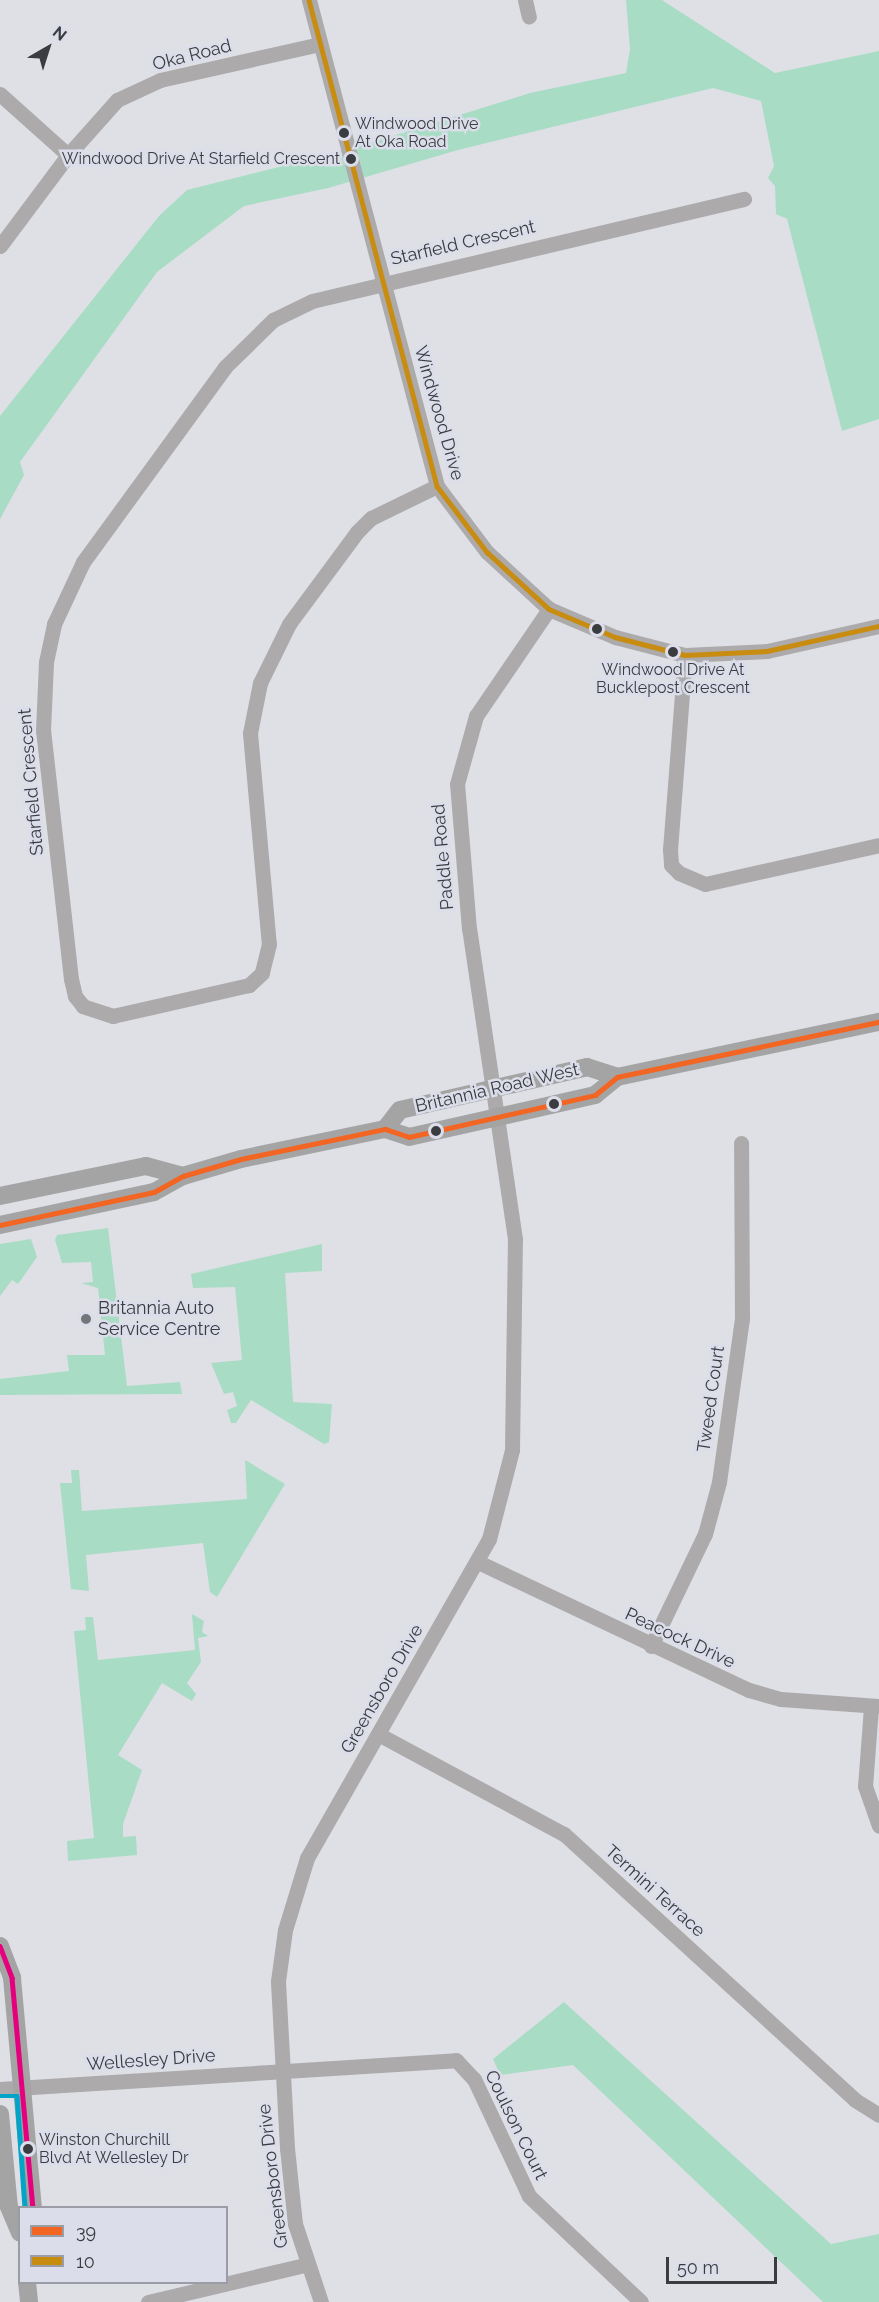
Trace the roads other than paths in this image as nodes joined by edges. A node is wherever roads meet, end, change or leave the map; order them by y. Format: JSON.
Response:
{"nodes":[{"id":1,"x":309,"y":0,"type":"edge"},
{"id":2,"x":525,"y":0,"type":"edge"},
{"id":3,"x":529,"y":17,"type":"dead end"},
{"id":4,"x":320,"y":44,"type":"junction"},
{"id":5,"x":0,"y":94,"type":"edge"},
{"id":6,"x":68,"y":155,"type":"junction"},
{"id":7,"x":744,"y":199,"type":"dead end"},
{"id":8,"x":0,"y":246,"type":"edge"},
{"id":9,"x":382,"y":282,"type":"junction"},
{"id":10,"x":437,"y":486,"type":"junction"},
{"id":11,"x":549,"y":609,"type":"junction"},
{"id":12,"x":879,"y":626,"type":"edge"},
{"id":13,"x":685,"y":655,"type":"junction"},
{"id":14,"x":879,"y":845,"type":"edge"},
{"id":15,"x":879,"y":1022,"type":"edge"},
{"id":16,"x":617,"y":1077,"type":"junction"},
{"id":17,"x":493,"y":1090,"type":"junction"},
{"id":18,"x":497,"y":1117,"type":"junction"},
{"id":19,"x":385,"y":1129,"type":"junction"},
{"id":20,"x":741,"y":1143,"type":"dead end"},
{"id":21,"x":183,"y":1176,"type":"junction"},
{"id":22,"x":0,"y":1196,"type":"edge"},
{"id":23,"x":0,"y":1225,"type":"edge"},
{"id":24,"x":477,"y":1562,"type":"junction"},
{"id":25,"x":651,"y":1646,"type":"junction"},
{"id":26,"x":875,"y":1706,"type":"edge"},
{"id":27,"x":378,"y":1734,"type":"junction"},
{"id":28,"x":879,"y":1826,"type":"edge"},
{"id":29,"x":0,"y":1953,"type":"edge"},
{"id":30,"x":281,"y":2069,"type":"junction"},
{"id":31,"x":24,"y":2088,"type":"junction"},
{"id":32,"x":0,"y":2089,"type":"edge"},
{"id":33,"x":0,"y":2114,"type":"edge"},
{"id":34,"x":879,"y":2115,"type":"edge"},
{"id":35,"x":33,"y":2206,"type":"edge"},
{"id":36,"x":18,"y":2229,"type":"edge"},
{"id":37,"x":305,"y":2265,"type":"junction"},
{"id":38,"x":228,"y":2283,"type":"edge"},
{"id":39,"x":27,"y":2284,"type":"edge"},
{"id":40,"x":224,"y":2284,"type":"edge"},
{"id":41,"x":29,"y":2302,"type":"edge"},
{"id":42,"x":148,"y":2302,"type":"edge"},
{"id":43,"x":321,"y":2302,"type":"edge"},
{"id":44,"x":641,"y":2302,"type":"edge"}],
"edges":[{"from":1,"to":4,"type":"street","name":"Windwood Drive"},
{"from":2,"to":3,"type":"street"},
{"from":4,"to":6,"type":"street","name":"Oka Road"},
{"from":4,"to":9,"type":"street","name":"Windwood Drive"},
{"from":5,"to":6,"type":"street"},
{"from":6,"to":8,"type":"street","name":"Oka Road"},
{"from":7,"to":9,"type":"street","name":"Starfield Crescent"},
{"from":9,"to":10,"type":"street","name":"Windwood Drive"},
{"from":9,"to":10,"type":"street","name":"Starfield Crescent"},
{"from":10,"to":11,"type":"street","name":"Windwood Drive"},
{"from":11,"to":13,"type":"street","name":"Windwood Drive"},
{"from":11,"to":17,"type":"street","name":"Paddle Road"},
{"from":12,"to":13,"type":"street","name":"Windwood Drive"},
{"from":13,"to":14,"type":"street"},
{"from":15,"to":16,"type":"main road","name":"Britannia Road West"},
{"from":16,"to":17,"type":"main road","name":"Britannia Road West"},
{"from":16,"to":18,"type":"main road","name":"Britannia Road West"},
{"from":17,"to":18,"type":"street","name":"Greensboro Drive"},
{"from":17,"to":19,"type":"main road","name":"Britannia Road West"},
{"from":18,"to":19,"type":"main road","name":"Britannia Road West"},
{"from":18,"to":24,"type":"street","name":"Greensboro Drive"},
{"from":19,"to":21,"type":"main road","name":"Britannia Road West"},
{"from":20,"to":25,"type":"street","name":"Tweed Court"},
{"from":21,"to":22,"type":"main road","name":"Britannia Road West"},
{"from":21,"to":23,"type":"main road","name":"Britannia Road West"},
{"from":24,"to":25,"type":"street","name":"Peacock Drive"},
{"from":24,"to":27,"type":"street","name":"Greensboro Drive"},
{"from":25,"to":26,"type":"street","name":"Peacock Drive"},
{"from":26,"to":28,"type":"street"},
{"from":27,"to":30,"type":"street","name":"Greensboro Drive"},
{"from":27,"to":34,"type":"street","name":"Termini Terrace"},
{"from":29,"to":31,"type":"main road"},
{"from":30,"to":31,"type":"street","name":"Wellesley Drive"},
{"from":30,"to":37,"type":"street","name":"Greensboro Drive"},
{"from":30,"to":44,"type":"street","name":"Coulson Court"},
{"from":31,"to":32,"type":"street","name":"Wellesley Drive"},
{"from":31,"to":35,"type":"main road"},
{"from":33,"to":36,"type":"main road"},
{"from":37,"to":38,"type":"street"},
{"from":37,"to":43,"type":"street","name":"Greensboro Drive"},
{"from":39,"to":41,"type":"main road"},
{"from":40,"to":42,"type":"street"}]}
